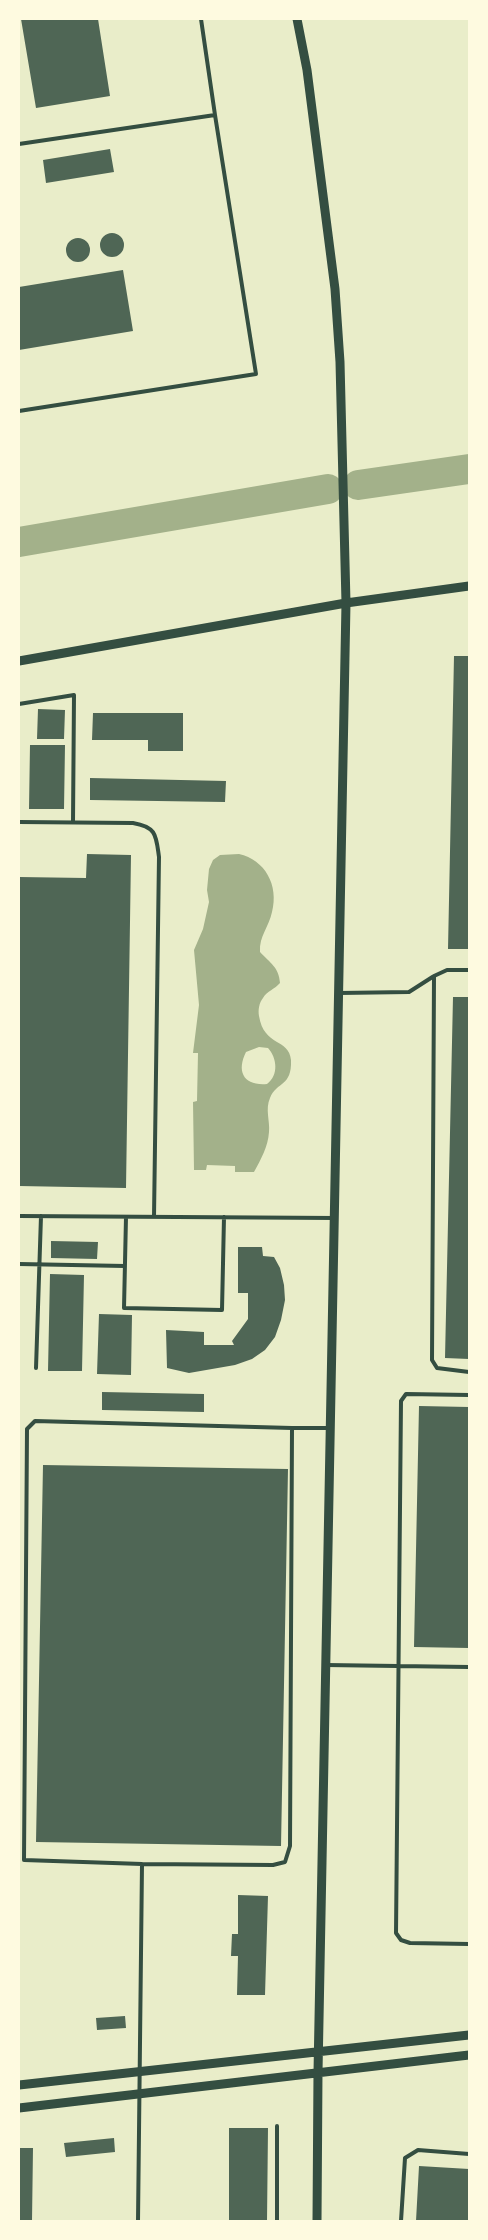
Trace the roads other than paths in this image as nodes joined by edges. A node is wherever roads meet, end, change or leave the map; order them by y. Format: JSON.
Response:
{"nodes":[{"id":1,"x":201,"y":19,"type":"edge"},
{"id":2,"x":297,"y":19,"type":"edge"},
{"id":3,"x":215,"y":115,"type":"junction"},
{"id":4,"x":19,"y":144,"type":"edge"},
{"id":5,"x":19,"y":411,"type":"edge"},
{"id":6,"x":469,"y":586,"type":"edge"},
{"id":7,"x":346,"y":603,"type":"junction"},
{"id":8,"x":19,"y":661,"type":"edge"},
{"id":9,"x":19,"y":704,"type":"edge"},
{"id":10,"x":19,"y":822,"type":"edge"},
{"id":11,"x":73,"y":822,"type":"junction"},
{"id":12,"x":469,"y":970,"type":"edge"},
{"id":13,"x":434,"y":976,"type":"junction"},
{"id":14,"x":339,"y":993,"type":"junction"},
{"id":15,"x":19,"y":1216,"type":"edge"},
{"id":16,"x":41,"y":1216,"type":"junction"},
{"id":17,"x":126,"y":1217,"type":"junction"},
{"id":18,"x":154,"y":1217,"type":"junction"},
{"id":19,"x":224,"y":1217,"type":"junction"},
{"id":20,"x":334,"y":1218,"type":"junction"},
{"id":21,"x":19,"y":1264,"type":"edge"},
{"id":22,"x":39,"y":1264,"type":"junction"},
{"id":23,"x":125,"y":1266,"type":"junction"},
{"id":24,"x":36,"y":1368,"type":"dead end"},
{"id":25,"x":469,"y":1372,"type":"edge"},
{"id":26,"x":469,"y":1395,"type":"edge"},
{"id":27,"x":292,"y":1428,"type":"junction"},
{"id":28,"x":330,"y":1428,"type":"junction"},
{"id":29,"x":326,"y":1665,"type":"junction"},
{"id":30,"x":398,"y":1666,"type":"junction"},
{"id":31,"x":469,"y":1667,"type":"edge"},
{"id":32,"x":19,"y":1860,"type":"edge"},
{"id":33,"x":24,"y":1860,"type":"junction"},
{"id":34,"x":142,"y":1864,"type":"junction"},
{"id":35,"x":469,"y":1944,"type":"edge"},
{"id":36,"x":469,"y":2035,"type":"edge"},
{"id":37,"x":319,"y":2051,"type":"junction"},
{"id":38,"x":469,"y":2055,"type":"edge"},
{"id":39,"x":140,"y":2071,"type":"junction"},
{"id":40,"x":318,"y":2072,"type":"junction"},
{"id":41,"x":19,"y":2085,"type":"edge"},
{"id":42,"x":139,"y":2095,"type":"junction"},
{"id":43,"x":19,"y":2108,"type":"edge"},
{"id":44,"x":277,"y":2126,"type":"dead end"},
{"id":45,"x":469,"y":2154,"type":"edge"},
{"id":46,"x":138,"y":2221,"type":"edge"},
{"id":47,"x":277,"y":2221,"type":"edge"},
{"id":48,"x":317,"y":2221,"type":"edge"},
{"id":49,"x":402,"y":2221,"type":"edge"}],
"edges":[{"from":1,"to":3,"type":"lane"},
{"from":2,"to":7,"type":"street"},
{"from":3,"to":4,"type":"lane"},
{"from":3,"to":5,"type":"lane"},
{"from":6,"to":7,"type":"street"},
{"from":7,"to":8,"type":"street"},
{"from":7,"to":14,"type":"street"},
{"from":9,"to":11,"type":"lane"},
{"from":10,"to":11,"type":"lane"},
{"from":11,"to":18,"type":"lane"},
{"from":12,"to":13,"type":"lane"},
{"from":13,"to":14,"type":"lane"},
{"from":13,"to":25,"type":"lane"},
{"from":14,"to":20,"type":"street"},
{"from":15,"to":16,"type":"lane"},
{"from":16,"to":17,"type":"lane"},
{"from":16,"to":22,"type":"lane"},
{"from":17,"to":18,"type":"lane"},
{"from":17,"to":23,"type":"lane"},
{"from":18,"to":19,"type":"lane"},
{"from":19,"to":20,"type":"lane"},
{"from":19,"to":23,"type":"lane"},
{"from":20,"to":28,"type":"street"},
{"from":21,"to":22,"type":"lane"},
{"from":22,"to":23,"type":"lane"},
{"from":22,"to":24,"type":"lane"},
{"from":26,"to":30,"type":"lane"},
{"from":27,"to":28,"type":"lane"},
{"from":27,"to":33,"type":"lane"},
{"from":27,"to":34,"type":"lane"},
{"from":28,"to":29,"type":"street"},
{"from":29,"to":30,"type":"lane"},
{"from":29,"to":37,"type":"street"},
{"from":30,"to":31,"type":"lane"},
{"from":30,"to":35,"type":"lane"},
{"from":32,"to":33,"type":"lane"},
{"from":33,"to":34,"type":"lane"},
{"from":34,"to":39,"type":"lane"},
{"from":36,"to":37,"type":"street"},
{"from":37,"to":39,"type":"street"},
{"from":37,"to":40,"type":"street"},
{"from":38,"to":40,"type":"street"},
{"from":39,"to":41,"type":"street"},
{"from":39,"to":42,"type":"lane"},
{"from":40,"to":42,"type":"street"},
{"from":40,"to":48,"type":"street"},
{"from":42,"to":43,"type":"street"},
{"from":42,"to":46,"type":"lane"},
{"from":44,"to":47,"type":"lane"},
{"from":45,"to":49,"type":"lane"}]}
